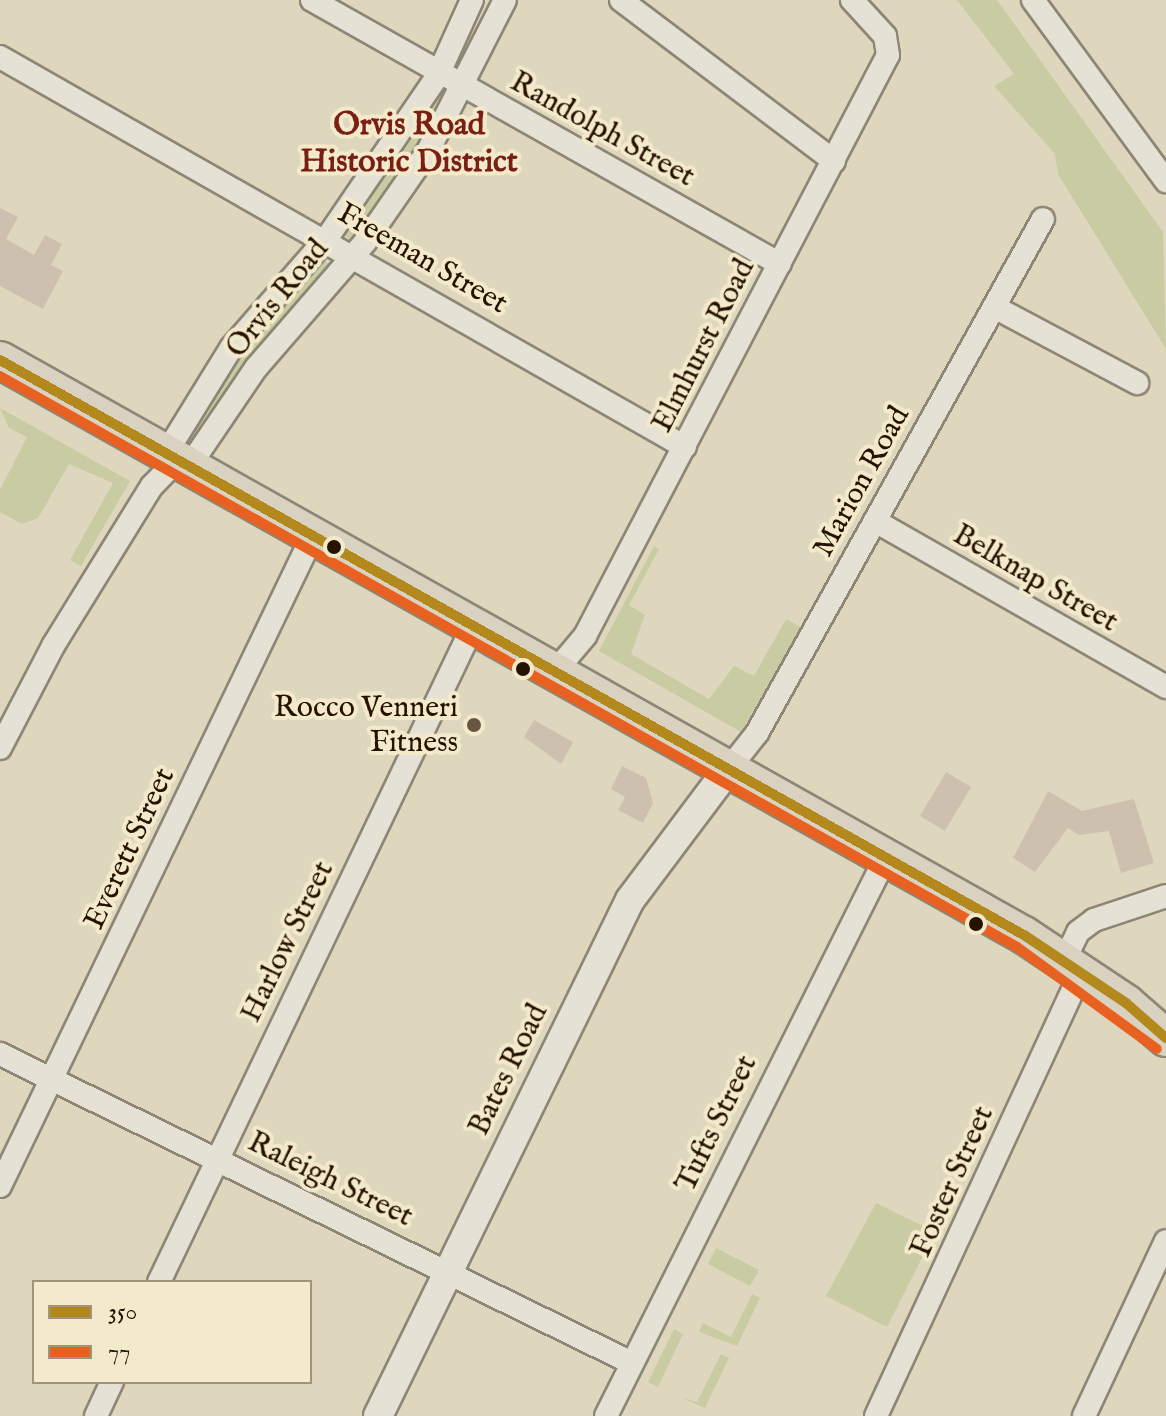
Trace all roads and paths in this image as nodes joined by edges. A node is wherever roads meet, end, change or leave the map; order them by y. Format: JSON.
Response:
{"nodes":[{"id":1,"x":312,"y":0,"type":"edge"},
{"id":2,"x":472,"y":0,"type":"edge"},
{"id":3,"x":505,"y":0,"type":"edge"},
{"id":4,"x":621,"y":0,"type":"edge"},
{"id":5,"x":852,"y":0,"type":"edge"},
{"id":6,"x":1033,"y":0,"type":"edge"},
{"id":7,"x":0,"y":57,"type":"edge"},
{"id":8,"x":438,"y":75,"type":"junction"},
{"id":9,"x":465,"y":88,"type":"junction"},
{"id":10,"x":834,"y":161,"type":"junction"},
{"id":11,"x":1166,"y":181,"type":"edge"},
{"id":12,"x":1043,"y":219,"type":"dead end"},
{"id":13,"x":327,"y":238,"type":"junction"},
{"id":14,"x":353,"y":255,"type":"junction"},
{"id":15,"x":780,"y":264,"type":"junction"},
{"id":16,"x":996,"y":308,"type":"junction"},
{"id":17,"x":0,"y":360,"type":"edge"},
{"id":18,"x":1137,"y":383,"type":"dead end"},
{"id":19,"x":685,"y":447,"type":"junction"},
{"id":20,"x":176,"y":461,"type":"junction"},
{"id":21,"x":875,"y":521,"type":"junction"},
{"id":22,"x":312,"y":537,"type":"junction"},
{"id":23,"x":472,"y":628,"type":"junction"},
{"id":24,"x":553,"y":674,"type":"junction"},
{"id":25,"x":1166,"y":687,"type":"edge"},
{"id":26,"x":0,"y":748,"type":"edge"},
{"id":27,"x":727,"y":771,"type":"junction"},
{"id":28,"x":885,"y":859,"type":"junction"},
{"id":29,"x":1166,"y":896,"type":"edge"},
{"id":30,"x":1072,"y":966,"type":"junction"},
{"id":31,"x":1166,"y":1038,"type":"edge"},
{"id":32,"x":0,"y":1054,"type":"edge"},
{"id":33,"x":53,"y":1081,"type":"junction"},
{"id":34,"x":217,"y":1159,"type":"junction"},
{"id":35,"x":0,"y":1186,"type":"edge"},
{"id":36,"x":1166,"y":1241,"type":"edge"},
{"id":37,"x":448,"y":1272,"type":"junction"},
{"id":38,"x":160,"y":1280,"type":"edge"},
{"id":39,"x":632,"y":1363,"type":"junction"},
{"id":40,"x":111,"y":1384,"type":"edge"},
{"id":41,"x":96,"y":1416,"type":"edge"},
{"id":42,"x":378,"y":1416,"type":"edge"},
{"id":43,"x":606,"y":1416,"type":"edge"},
{"id":44,"x":876,"y":1416,"type":"edge"},
{"id":45,"x":1084,"y":1416,"type":"edge"}],
"edges":[{"from":1,"to":8,"type":"street","name":"Randolph Street"},
{"from":2,"to":8,"type":"street","name":"Orvis Road"},
{"from":3,"to":9,"type":"street","name":"Orvis Road"},
{"from":4,"to":10,"type":"street"},
{"from":5,"to":10,"type":"street","name":"Elmhurst Road"},
{"from":6,"to":11,"type":"street"},
{"from":7,"to":13,"type":"street","name":"Freeman Street"},
{"from":8,"to":9,"type":"street","name":"Randolph Street"},
{"from":8,"to":13,"type":"street","name":"Orvis Road"},
{"from":9,"to":14,"type":"street","name":"Orvis Road"},
{"from":9,"to":15,"type":"street","name":"Randolph Street"},
{"from":10,"to":15,"type":"street","name":"Elmhurst Road"},
{"from":12,"to":16,"type":"street","name":"Marion Road"},
{"from":13,"to":14,"type":"street","name":"Freeman Street"},
{"from":13,"to":20,"type":"street","name":"Orvis Road"},
{"from":14,"to":19,"type":"street","name":"Freeman Street"},
{"from":14,"to":20,"type":"street","name":"Orvis Road"},
{"from":15,"to":19,"type":"street","name":"Elmhurst Road"},
{"from":16,"to":18,"type":"street"},
{"from":16,"to":21,"type":"street","name":"Marion Road"},
{"from":17,"to":20,"type":"highway"},
{"from":19,"to":24,"type":"street","name":"Elmhurst Road"},
{"from":20,"to":22,"type":"highway"},
{"from":20,"to":26,"type":"street"},
{"from":21,"to":25,"type":"street","name":"Belknap Street"},
{"from":21,"to":27,"type":"street","name":"Marion Road"},
{"from":22,"to":23,"type":"highway"},
{"from":22,"to":33,"type":"street","name":"Everett Street"},
{"from":23,"to":24,"type":"highway"},
{"from":23,"to":34,"type":"street","name":"Harlow Street"},
{"from":24,"to":27,"type":"highway"},
{"from":27,"to":28,"type":"highway"},
{"from":27,"to":37,"type":"street","name":"Bates Road"},
{"from":28,"to":30,"type":"highway"},
{"from":28,"to":39,"type":"street","name":"Tufts Street"},
{"from":29,"to":30,"type":"street","name":"Foster Street"},
{"from":30,"to":31,"type":"highway"},
{"from":30,"to":44,"type":"street","name":"Foster Street"},
{"from":32,"to":33,"type":"street","name":"Raleigh Street"},
{"from":33,"to":34,"type":"street","name":"Raleigh Street"},
{"from":33,"to":35,"type":"street","name":"Everett Street"},
{"from":34,"to":37,"type":"street","name":"Raleigh Street"},
{"from":34,"to":38,"type":"street","name":"Harlow Street"},
{"from":36,"to":45,"type":"street"},
{"from":37,"to":39,"type":"street","name":"Raleigh Street"},
{"from":37,"to":42,"type":"street","name":"Bates Road"},
{"from":39,"to":43,"type":"street","name":"Tufts Street"},
{"from":40,"to":41,"type":"street"}]}
